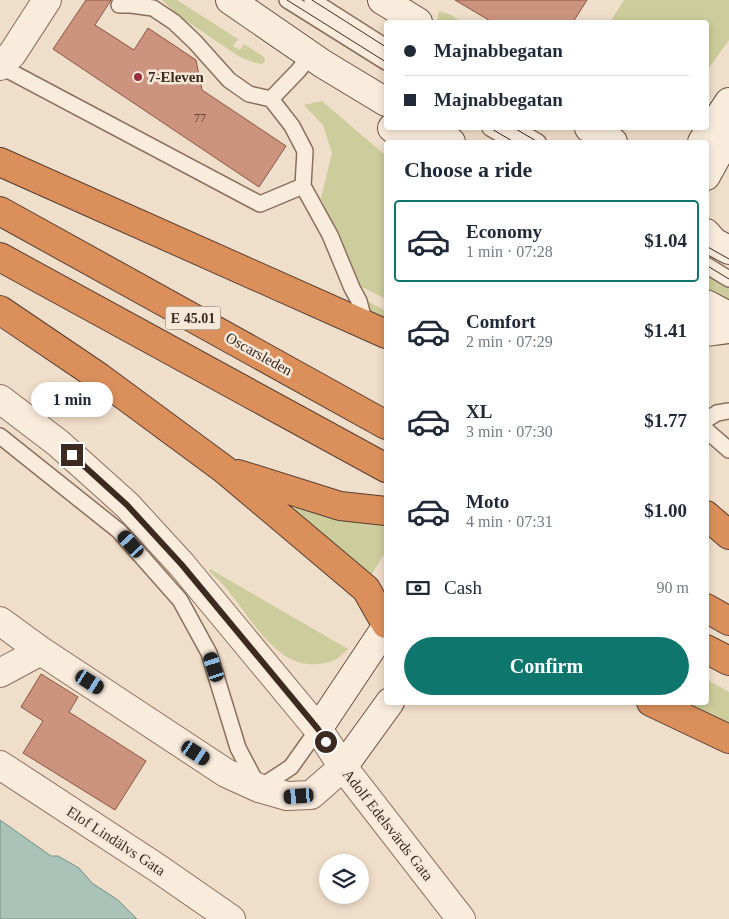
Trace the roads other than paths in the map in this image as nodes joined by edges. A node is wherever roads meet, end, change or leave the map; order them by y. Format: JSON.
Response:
{"nodes":[{"id":1,"x":47,"y":0,"type":"edge"},
{"id":2,"x":230,"y":0,"type":"edge"},
{"id":3,"x":287,"y":0,"type":"edge"},
{"id":4,"x":312,"y":0,"type":"edge"},
{"id":5,"x":382,"y":0,"type":"edge"},
{"id":6,"x":119,"y":5,"type":"dead end"},
{"id":7,"x":415,"y":20,"type":"edge"},
{"id":8,"x":384,"y":46,"type":"edge"},
{"id":9,"x":317,"y":60,"type":"junction"},
{"id":10,"x":384,"y":61,"type":"edge"},
{"id":11,"x":0,"y":66,"type":"edge"},
{"id":12,"x":271,"y":99,"type":"junction"},
{"id":13,"x":384,"y":101,"type":"edge"},
{"id":14,"x":729,"y":102,"type":"edge"},
{"id":15,"x":384,"y":121,"type":"edge"},
{"id":16,"x":395,"y":130,"type":"edge"},
{"id":17,"x":430,"y":130,"type":"edge"},
{"id":18,"x":493,"y":130,"type":"edge"},
{"id":19,"x":517,"y":130,"type":"edge"},
{"id":20,"x":592,"y":130,"type":"edge"},
{"id":21,"x":729,"y":134,"type":"edge"},
{"id":22,"x":407,"y":140,"type":"edge"},
{"id":23,"x":448,"y":140,"type":"edge"},
{"id":24,"x":511,"y":140,"type":"edge"},
{"id":25,"x":535,"y":140,"type":"edge"},
{"id":26,"x":610,"y":140,"type":"edge"},
{"id":27,"x":703,"y":140,"type":"edge"},
{"id":28,"x":0,"y":162,"type":"edge"},
{"id":29,"x":709,"y":171,"type":"edge"},
{"id":30,"x":303,"y":186,"type":"junction"},
{"id":31,"x":0,"y":211,"type":"edge"},
{"id":32,"x":712,"y":246,"type":"edge"},
{"id":33,"x":0,"y":257,"type":"edge"},
{"id":34,"x":729,"y":279,"type":"edge"},
{"id":35,"x":709,"y":306,"type":"edge"},
{"id":36,"x":0,"y":310,"type":"edge"},
{"id":37,"x":729,"y":316,"type":"edge"},
{"id":38,"x":376,"y":329,"type":"edge"},
{"id":39,"x":729,"y":330,"type":"edge"},
{"id":40,"x":709,"y":332,"type":"edge"},
{"id":41,"x":384,"y":340,"type":"edge"},
{"id":42,"x":0,"y":399,"type":"edge"},
{"id":43,"x":729,"y":411,"type":"edge"},
{"id":44,"x":709,"y":418,"type":"edge"},
{"id":45,"x":384,"y":424,"type":"edge"},
{"id":46,"x":709,"y":433,"type":"edge"},
{"id":47,"x":0,"y":436,"type":"edge"},
{"id":48,"x":729,"y":450,"type":"edge"},
{"id":49,"x":384,"y":467,"type":"edge"},
{"id":50,"x":225,"y":470,"type":"junction"},
{"id":51,"x":384,"y":511,"type":"edge"},
{"id":52,"x":709,"y":519,"type":"edge"},
{"id":53,"x":709,"y":530,"type":"edge"},
{"id":54,"x":729,"y":537,"type":"edge"},
{"id":55,"x":709,"y":610,"type":"edge"},
{"id":56,"x":0,"y":621,"type":"edge"},
{"id":57,"x":729,"y":621,"type":"edge"},
{"id":58,"x":384,"y":622,"type":"edge"},
{"id":59,"x":384,"y":629,"type":"edge"},
{"id":60,"x":0,"y":640,"type":"edge"},
{"id":61,"x":0,"y":647,"type":"edge"},
{"id":62,"x":41,"y":651,"type":"junction"},
{"id":63,"x":709,"y":651,"type":"edge"},
{"id":64,"x":0,"y":653,"type":"edge"},
{"id":65,"x":0,"y":660,"type":"edge"},
{"id":66,"x":729,"y":661,"type":"edge"},
{"id":67,"x":0,"y":667,"type":"edge"},
{"id":68,"x":0,"y":673,"type":"edge"},
{"id":69,"x":388,"y":705,"type":"edge"},
{"id":70,"x":657,"y":705,"type":"edge"},
{"id":71,"x":318,"y":729,"type":"junction"},
{"id":72,"x":729,"y":739,"type":"edge"},
{"id":73,"x":0,"y":765,"type":"edge"},
{"id":74,"x":342,"y":767,"type":"junction"},
{"id":75,"x":259,"y":788,"type":"junction"},
{"id":76,"x":457,"y":918,"type":"edge"},
{"id":77,"x":231,"y":919,"type":"edge"}],
"edges":[{"from":1,"to":11,"type":"street"},
{"from":2,"to":9,"type":"street"},
{"from":3,"to":10,"type":"lane"},
{"from":4,"to":8,"type":"lane"},
{"from":5,"to":7,"type":"street"},
{"from":6,"to":12,"type":"lane"},
{"from":9,"to":12,"type":"lane"},
{"from":9,"to":13,"type":"street"},
{"from":9,"to":15,"type":"street"},
{"from":11,"to":30,"type":"lane"},
{"from":12,"to":30,"type":"lane"},
{"from":14,"to":27,"type":"street"},
{"from":16,"to":22,"type":"street"},
{"from":17,"to":23,"type":"street"},
{"from":18,"to":24,"type":"lane"},
{"from":19,"to":25,"type":"lane"},
{"from":20,"to":26,"type":"street"},
{"from":21,"to":29,"type":"street"},
{"from":28,"to":38,"type":"highway"},
{"from":30,"to":38,"type":"lane"},
{"from":31,"to":45,"type":"highway","name":"Oscarsleden","number":"E 45.01"},
{"from":32,"to":34,"type":"lane"},
{"from":33,"to":49,"type":"highway","number":"E 45.01"},
{"from":35,"to":37,"type":"street"},
{"from":36,"to":50,"type":"highway"},
{"from":38,"to":41,"type":"highway"},
{"from":39,"to":40,"type":"street"},
{"from":42,"to":71,"type":"street","name":"Adolf Edelsvärds Gata"},
{"from":43,"to":44,"type":"lane"},
{"from":46,"to":48,"type":"lane"},
{"from":47,"to":75,"type":"lane"},
{"from":50,"to":51,"type":"highway"},
{"from":50,"to":58,"type":"highway"},
{"from":52,"to":54,"type":"highway"},
{"from":53,"to":54,"type":"highway"},
{"from":55,"to":57,"type":"highway"},
{"from":56,"to":62,"type":"street"},
{"from":59,"to":71,"type":"street"},
{"from":60,"to":62,"type":"street"},
{"from":61,"to":62,"type":"street"},
{"from":62,"to":64,"type":"street"},
{"from":62,"to":65,"type":"street"},
{"from":62,"to":67,"type":"street"},
{"from":62,"to":68,"type":"street"},
{"from":62,"to":75,"type":"street"},
{"from":63,"to":66,"type":"highway"},
{"from":69,"to":74,"type":"street"},
{"from":70,"to":72,"type":"highway"},
{"from":71,"to":74,"type":"street","name":"Adolf Edelsvärds Gata"},
{"from":71,"to":75,"type":"lane"},
{"from":73,"to":77,"type":"street","name":"Elof Lindälvs Gata"},
{"from":74,"to":75,"type":"street"},
{"from":74,"to":76,"type":"street","name":"Adolf Edelsvärds Gata"}]}
